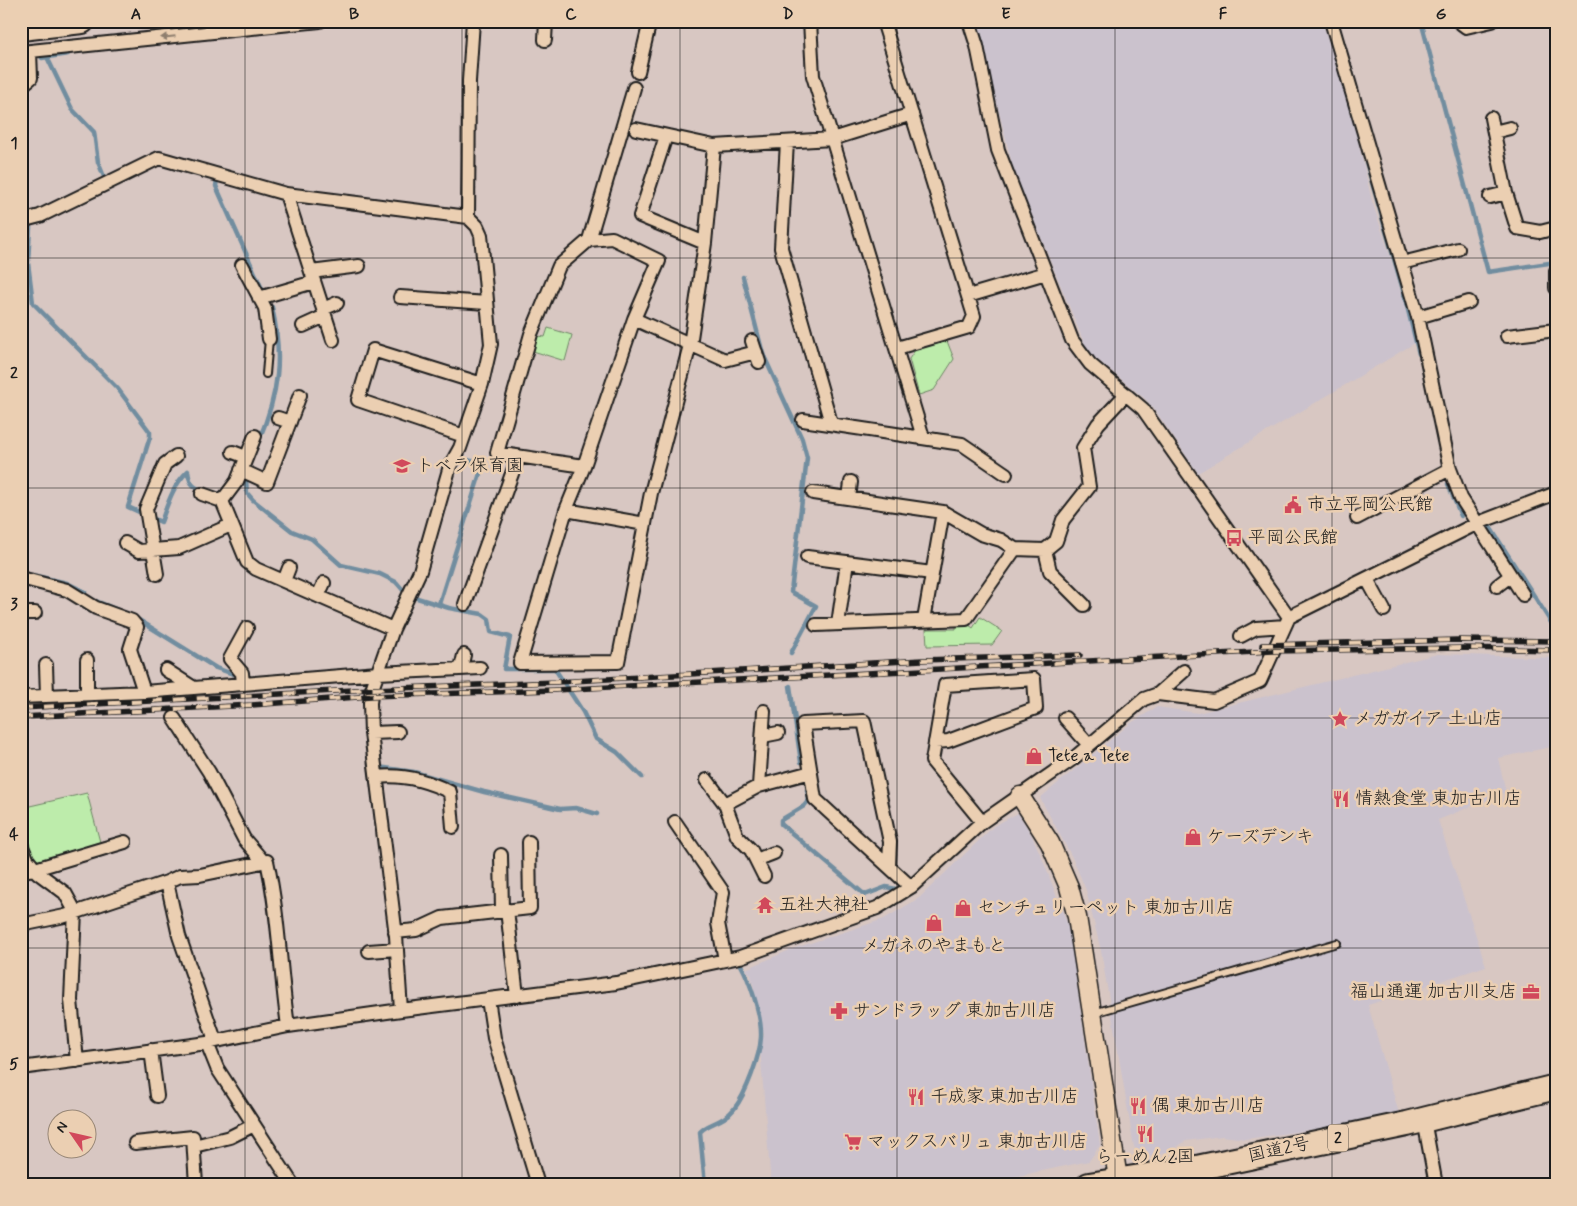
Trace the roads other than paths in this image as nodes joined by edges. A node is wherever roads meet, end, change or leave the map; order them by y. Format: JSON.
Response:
{"nodes":[{"id":1,"x":82,"y":21,"type":"edge"},
{"id":2,"x":320,"y":21,"type":"edge"},
{"id":3,"x":473,"y":21,"type":"edge"},
{"id":4,"x":546,"y":21,"type":"edge"},
{"id":5,"x":650,"y":21,"type":"edge"},
{"id":6,"x":810,"y":21,"type":"edge"},
{"id":7,"x":883,"y":21,"type":"edge"},
{"id":8,"x":970,"y":21,"type":"edge"},
{"id":9,"x":1331,"y":21,"type":"edge"},
{"id":10,"x":1458,"y":21,"type":"edge"},
{"id":11,"x":1492,"y":21,"type":"edge"},
{"id":12,"x":21,"y":28,"type":"edge"},
{"id":13,"x":545,"y":40,"type":"dead end"},
{"id":14,"x":26,"y":52,"type":"edge"},
{"id":15,"x":638,"y":72,"type":"dead end"},
{"id":16,"x":21,"y":86,"type":"edge"},
{"id":17,"x":634,"y":88,"type":"dead end"},
{"id":18,"x":912,"y":114,"type":"junction"},
{"id":19,"x":1491,"y":118,"type":"dead end"},
{"id":20,"x":1510,"y":128,"type":"dead end"},
{"id":21,"x":636,"y":129,"type":"dead end"},
{"id":22,"x":1494,"y":132,"type":"junction"},
{"id":23,"x":666,"y":136,"type":"junction"},
{"id":24,"x":832,"y":139,"type":"junction"},
{"id":25,"x":787,"y":142,"type":"junction"},
{"id":26,"x":714,"y":146,"type":"junction"},
{"id":27,"x":1506,"y":193,"type":"junction"},
{"id":28,"x":286,"y":194,"type":"junction"},
{"id":29,"x":1490,"y":197,"type":"dead end"},
{"id":30,"x":468,"y":217,"type":"junction"},
{"id":31,"x":21,"y":221,"type":"edge"},
{"id":32,"x":1556,"y":228,"type":"edge"},
{"id":33,"x":589,"y":240,"type":"junction"},
{"id":34,"x":705,"y":243,"type":"junction"},
{"id":35,"x":1458,"y":249,"type":"dead end"},
{"id":36,"x":1402,"y":263,"type":"junction"},
{"id":37,"x":242,"y":264,"type":"dead end"},
{"id":38,"x":359,"y":266,"type":"dead end"},
{"id":39,"x":1556,"y":271,"type":"edge"},
{"id":40,"x":1046,"y":273,"type":"junction"},
{"id":41,"x":313,"y":277,"type":"junction"},
{"id":42,"x":1556,"y":288,"type":"edge"},
{"id":43,"x":968,"y":296,"type":"junction"},
{"id":44,"x":400,"y":297,"type":"dead end"},
{"id":45,"x":259,"y":298,"type":"junction"},
{"id":46,"x":1469,"y":302,"type":"dead end"},
{"id":47,"x":337,"y":303,"type":"dead end"},
{"id":48,"x":487,"y":303,"type":"junction"},
{"id":49,"x":324,"y":313,"type":"junction"},
{"id":50,"x":1418,"y":317,"type":"junction"},
{"id":51,"x":634,"y":318,"type":"junction"},
{"id":52,"x":303,"y":326,"type":"dead end"},
{"id":53,"x":1556,"y":330,"type":"edge"},
{"id":54,"x":1507,"y":336,"type":"dead end"},
{"id":55,"x":269,"y":339,"type":"joint"},
{"id":56,"x":333,"y":340,"type":"dead end"},
{"id":57,"x":690,"y":345,"type":"junction"},
{"id":58,"x":896,"y":348,"type":"junction"},
{"id":59,"x":755,"y":352,"type":"dead end"},
{"id":60,"x":266,"y":374,"type":"dead end"},
{"id":61,"x":482,"y":384,"type":"junction"},
{"id":62,"x":1126,"y":394,"type":"junction"},
{"id":63,"x":300,"y":395,"type":"dead end"},
{"id":64,"x":803,"y":420,"type":"dead end"},
{"id":65,"x":831,"y":423,"type":"junction"},
{"id":66,"x":255,"y":436,"type":"dead end"},
{"id":67,"x":464,"y":436,"type":"junction"},
{"id":68,"x":923,"y":437,"type":"junction"},
{"id":69,"x":233,"y":452,"type":"dead end"},
{"id":70,"x":176,"y":456,"type":"dead end"},
{"id":71,"x":518,"y":456,"type":"junction"},
{"id":72,"x":246,"y":458,"type":"junction"},
{"id":73,"x":584,"y":466,"type":"junction"},
{"id":74,"x":1450,"y":469,"type":"junction"},
{"id":75,"x":241,"y":470,"type":"junction"},
{"id":76,"x":1006,"y":474,"type":"dead end"},
{"id":77,"x":851,"y":482,"type":"dead end"},
{"id":78,"x":1556,"y":492,"type":"edge"},
{"id":79,"x":813,"y":493,"type":"dead end"},
{"id":80,"x":202,"y":494,"type":"dead end"},
{"id":81,"x":850,"y":498,"type":"junction"},
{"id":82,"x":222,"y":501,"type":"junction"},
{"id":83,"x":566,"y":510,"type":"junction"},
{"id":84,"x":943,"y":512,"type":"junction"},
{"id":85,"x":1357,"y":518,"type":"dead end"},
{"id":86,"x":1478,"y":523,"type":"junction"},
{"id":87,"x":231,"y":524,"type":"junction"},
{"id":88,"x":645,"y":524,"type":"junction"},
{"id":89,"x":125,"y":543,"type":"dead end"},
{"id":90,"x":1015,"y":548,"type":"junction"},
{"id":91,"x":1046,"y":550,"type":"junction"},
{"id":92,"x":153,"y":551,"type":"junction"},
{"id":93,"x":807,"y":557,"type":"dead end"},
{"id":94,"x":847,"y":562,"type":"junction"},
{"id":95,"x":289,"y":568,"type":"dead end"},
{"id":96,"x":932,"y":573,"type":"junction"},
{"id":97,"x":157,"y":574,"type":"dead end"},
{"id":98,"x":1510,"y":576,"type":"junction"},
{"id":99,"x":21,"y":578,"type":"edge"},
{"id":100,"x":1367,"y":580,"type":"junction"},
{"id":101,"x":284,"y":581,"type":"junction"},
{"id":102,"x":324,"y":584,"type":"dead end"},
{"id":103,"x":1497,"y":586,"type":"dead end"},
{"id":104,"x":1523,"y":594,"type":"dead end"},
{"id":105,"x":318,"y":596,"type":"junction"},
{"id":106,"x":465,"y":604,"type":"dead end"},
{"id":107,"x":1084,"y":605,"type":"dead end"},
{"id":108,"x":1384,"y":610,"type":"dead end"},
{"id":109,"x":21,"y":613,"type":"edge"},
{"id":110,"x":34,"y":613,"type":"dead end"},
{"id":111,"x":924,"y":620,"type":"junction"},
{"id":112,"x":1287,"y":621,"type":"junction"},
{"id":113,"x":838,"y":624,"type":"junction"},
{"id":114,"x":816,"y":625,"type":"dead end"},
{"id":115,"x":247,"y":628,"type":"dead end"},
{"id":116,"x":393,"y":630,"type":"junction"},
{"id":117,"x":1241,"y":636,"type":"dead end"},
{"id":118,"x":464,"y":655,"type":"dead end"},
{"id":119,"x":87,"y":660,"type":"dead end"},
{"id":120,"x":46,"y":664,"type":"dead end"},
{"id":121,"x":461,"y":668,"type":"junction"},
{"id":122,"x":480,"y":668,"type":"dead end"},
{"id":123,"x":166,"y":670,"type":"dead end"},
{"id":124,"x":1184,"y":671,"type":"dead end"},
{"id":125,"x":378,"y":673,"type":"junction"},
{"id":126,"x":243,"y":684,"type":"junction"},
{"id":127,"x":194,"y":688,"type":"junction"},
{"id":128,"x":144,"y":692,"type":"junction"},
{"id":129,"x":87,"y":694,"type":"junction"},
{"id":130,"x":1158,"y":694,"type":"junction"},
{"id":131,"x":47,"y":696,"type":"junction"},
{"id":132,"x":21,"y":697,"type":"edge"},
{"id":133,"x":764,"y":711,"type":"dead end"},
{"id":134,"x":174,"y":718,"type":"dead end"},
{"id":135,"x":1065,"y":718,"type":"dead end"},
{"id":136,"x":398,"y":732,"type":"dead end"},
{"id":137,"x":371,"y":733,"type":"junction"},
{"id":138,"x":778,"y":733,"type":"dead end"},
{"id":139,"x":763,"y":736,"type":"junction"},
{"id":140,"x":935,"y":742,"type":"junction"},
{"id":141,"x":1089,"y":745,"type":"junction"},
{"id":142,"x":810,"y":772,"type":"junction"},
{"id":143,"x":377,"y":777,"type":"junction"},
{"id":144,"x":707,"y":780,"type":"dead end"},
{"id":145,"x":759,"y":786,"type":"junction"},
{"id":146,"x":1020,"y":796,"type":"junction"},
{"id":147,"x":725,"y":804,"type":"junction"},
{"id":148,"x":675,"y":822,"type":"dead end"},
{"id":149,"x":982,"y":822,"type":"junction"},
{"id":150,"x":453,"y":827,"type":"dead end"},
{"id":151,"x":124,"y":842,"type":"dead end"},
{"id":152,"x":529,"y":842,"type":"dead end"},
{"id":153,"x":21,"y":844,"type":"edge"},
{"id":154,"x":774,"y":854,"type":"dead end"},
{"id":155,"x":501,"y":855,"type":"dead end"},
{"id":156,"x":262,"y":860,"type":"junction"},
{"id":157,"x":756,"y":860,"type":"junction"},
{"id":158,"x":889,"y":866,"type":"junction"},
{"id":159,"x":35,"y":869,"type":"junction"},
{"id":160,"x":21,"y":871,"type":"edge"},
{"id":161,"x":764,"y":876,"type":"dead end"},
{"id":162,"x":167,"y":882,"type":"junction"},
{"id":163,"x":911,"y":887,"type":"junction"},
{"id":164,"x":505,"y":910,"type":"junction"},
{"id":165,"x":75,"y":912,"type":"junction"},
{"id":166,"x":21,"y":925,"type":"edge"},
{"id":167,"x":395,"y":932,"type":"junction"},
{"id":168,"x":1337,"y":943,"type":"dead end"},
{"id":169,"x":397,"y":949,"type":"junction"},
{"id":170,"x":369,"y":951,"type":"dead end"},
{"id":171,"x":725,"y":960,"type":"junction"},
{"id":172,"x":517,"y":996,"type":"junction"},
{"id":173,"x":488,"y":999,"type":"junction"},
{"id":174,"x":401,"y":1010,"type":"junction"},
{"id":175,"x":1093,"y":1014,"type":"junction"},
{"id":176,"x":288,"y":1026,"type":"junction"},
{"id":177,"x":211,"y":1041,"type":"junction"},
{"id":178,"x":151,"y":1050,"type":"junction"},
{"id":179,"x":77,"y":1061,"type":"junction"},
{"id":180,"x":21,"y":1068,"type":"edge"},
{"id":181,"x":1556,"y":1087,"type":"edge"},
{"id":182,"x":157,"y":1096,"type":"dead end"},
{"id":183,"x":1424,"y":1120,"type":"junction"},
{"id":184,"x":254,"y":1124,"type":"junction"},
{"id":185,"x":134,"y":1143,"type":"dead end"},
{"id":186,"x":194,"y":1146,"type":"junction"},
{"id":187,"x":1118,"y":1182,"type":"edge"},
{"id":188,"x":196,"y":1185,"type":"edge"},
{"id":189,"x":293,"y":1185,"type":"edge"},
{"id":190,"x":538,"y":1185,"type":"edge"},
{"id":191,"x":1089,"y":1185,"type":"edge"},
{"id":192,"x":1436,"y":1185,"type":"edge"}],
"edges":[{"from":1,"to":12,"type":"highway"},
{"from":2,"to":14,"type":"street","one_way":true},
{"from":3,"to":30,"type":"street"},
{"from":4,"to":13,"type":"street"},
{"from":5,"to":15,"type":"street"},
{"from":6,"to":24,"type":"street"},
{"from":7,"to":18,"type":"street"},
{"from":8,"to":40,"type":"street"},
{"from":9,"to":36,"type":"street"},
{"from":10,"to":11,"type":"street"},
{"from":14,"to":16,"type":"street"},
{"from":17,"to":33,"type":"street"},
{"from":18,"to":24,"type":"street"},
{"from":18,"to":43,"type":"street"},
{"from":19,"to":22,"type":"street"},
{"from":20,"to":22,"type":"street"},
{"from":21,"to":23,"type":"street"},
{"from":22,"to":27,"type":"street"},
{"from":23,"to":26,"type":"street"},
{"from":23,"to":34,"type":"street"},
{"from":24,"to":25,"type":"street"},
{"from":24,"to":58,"type":"street"},
{"from":25,"to":26,"type":"street"},
{"from":25,"to":65,"type":"street"},
{"from":26,"to":34,"type":"street"},
{"from":27,"to":29,"type":"street"},
{"from":27,"to":32,"type":"street"},
{"from":28,"to":30,"type":"street"},
{"from":28,"to":31,"type":"street"},
{"from":28,"to":41,"type":"street"},
{"from":30,"to":48,"type":"street"},
{"from":33,"to":51,"type":"street"},
{"from":33,"to":71,"type":"street"},
{"from":34,"to":57,"type":"street"},
{"from":35,"to":36,"type":"street"},
{"from":36,"to":50,"type":"street"},
{"from":37,"to":45,"type":"street"},
{"from":38,"to":41,"type":"street"},
{"from":39,"to":42,"type":"street"},
{"from":40,"to":43,"type":"street"},
{"from":40,"to":62,"type":"street"},
{"from":41,"to":45,"type":"street"},
{"from":41,"to":49,"type":"street"},
{"from":43,"to":58,"type":"street"},
{"from":44,"to":48,"type":"street"},
{"from":45,"to":55,"type":"street"},
{"from":46,"to":50,"type":"street"},
{"from":47,"to":49,"type":"street"},
{"from":48,"to":61,"type":"street"},
{"from":49,"to":52,"type":"street"},
{"from":49,"to":56,"type":"street"},
{"from":50,"to":74,"type":"street"},
{"from":51,"to":57,"type":"street"},
{"from":51,"to":73,"type":"street"},
{"from":53,"to":54,"type":"street"},
{"from":55,"to":60,"type":"lane"},
{"from":57,"to":59,"type":"street"},
{"from":57,"to":88,"type":"street"},
{"from":58,"to":68,"type":"street"},
{"from":61,"to":67,"type":"street"},
{"from":61,"to":67,"type":"street"},
{"from":62,"to":91,"type":"street"},
{"from":62,"to":112,"type":"street"},
{"from":63,"to":75,"type":"street"},
{"from":64,"to":65,"type":"street"},
{"from":65,"to":68,"type":"street"},
{"from":66,"to":72,"type":"street"},
{"from":67,"to":116,"type":"street"},
{"from":68,"to":76,"type":"street"},
{"from":69,"to":72,"type":"street"},
{"from":70,"to":92,"type":"street"},
{"from":71,"to":73,"type":"street"},
{"from":71,"to":106,"type":"street"},
{"from":72,"to":75,"type":"street"},
{"from":73,"to":83,"type":"street"},
{"from":74,"to":85,"type":"street"},
{"from":74,"to":86,"type":"street"},
{"from":75,"to":82,"type":"street"},
{"from":77,"to":81,"type":"street"},
{"from":78,"to":86,"type":"street"},
{"from":79,"to":81,"type":"street"},
{"from":80,"to":82,"type":"street"},
{"from":81,"to":84,"type":"street"},
{"from":82,"to":87,"type":"street"},
{"from":83,"to":88,"type":"street"},
{"from":83,"to":88,"type":"street"},
{"from":84,"to":90,"type":"street"},
{"from":84,"to":96,"type":"street"},
{"from":86,"to":98,"type":"street"},
{"from":86,"to":100,"type":"street"},
{"from":87,"to":92,"type":"street"},
{"from":87,"to":101,"type":"street"},
{"from":89,"to":92,"type":"street"},
{"from":90,"to":91,"type":"street"},
{"from":90,"to":111,"type":"street"},
{"from":91,"to":107,"type":"street"},
{"from":92,"to":97,"type":"street"},
{"from":93,"to":94,"type":"street"},
{"from":94,"to":96,"type":"street"},
{"from":94,"to":113,"type":"street"},
{"from":95,"to":101,"type":"street"},
{"from":96,"to":111,"type":"street"},
{"from":98,"to":103,"type":"street"},
{"from":98,"to":104,"type":"street"},
{"from":99,"to":128,"type":"street"},
{"from":100,"to":108,"type":"street"},
{"from":100,"to":112,"type":"street"},
{"from":101,"to":105,"type":"street"},
{"from":102,"to":105,"type":"street"},
{"from":105,"to":116,"type":"street"},
{"from":109,"to":110,"type":"street"},
{"from":111,"to":113,"type":"street"},
{"from":112,"to":117,"type":"street"},
{"from":112,"to":130,"type":"street"},
{"from":113,"to":114,"type":"street"},
{"from":115,"to":126,"type":"street"},
{"from":116,"to":125,"type":"street"},
{"from":118,"to":121,"type":"street"},
{"from":119,"to":129,"type":"street"},
{"from":120,"to":131,"type":"street"},
{"from":121,"to":122,"type":"street"},
{"from":121,"to":125,"type":"street"},
{"from":123,"to":127,"type":"street"},
{"from":124,"to":130,"type":"street"},
{"from":125,"to":126,"type":"street"},
{"from":125,"to":137,"type":"street"},
{"from":126,"to":127,"type":"street"},
{"from":127,"to":128,"type":"street"},
{"from":128,"to":129,"type":"street"},
{"from":129,"to":131,"type":"street"},
{"from":130,"to":141,"type":"street"},
{"from":131,"to":132,"type":"street"},
{"from":133,"to":139,"type":"street"},
{"from":134,"to":156,"type":"street"},
{"from":135,"to":141,"type":"street"},
{"from":136,"to":137,"type":"street"},
{"from":137,"to":143,"type":"street"},
{"from":138,"to":139,"type":"street"},
{"from":139,"to":145,"type":"street"},
{"from":140,"to":140,"type":"street"},
{"from":140,"to":149,"type":"street"},
{"from":141,"to":146,"type":"street"},
{"from":142,"to":145,"type":"street"},
{"from":142,"to":158,"type":"street"},
{"from":142,"to":158,"type":"street"},
{"from":143,"to":150,"type":"street"},
{"from":143,"to":167,"type":"street"},
{"from":144,"to":147,"type":"street"},
{"from":145,"to":147,"type":"street"},
{"from":146,"to":149,"type":"street"},
{"from":146,"to":175,"type":"street"},
{"from":147,"to":157,"type":"street"},
{"from":148,"to":171,"type":"street"},
{"from":149,"to":163,"type":"street"},
{"from":151,"to":159,"type":"street"},
{"from":152,"to":164,"type":"street"},
{"from":153,"to":159,"type":"street"},
{"from":154,"to":157,"type":"street"},
{"from":155,"to":164,"type":"street"},
{"from":156,"to":162,"type":"street"},
{"from":156,"to":176,"type":"street"},
{"from":157,"to":161,"type":"street"},
{"from":158,"to":163,"type":"street"},
{"from":159,"to":160,"type":"street"},
{"from":159,"to":165,"type":"street"},
{"from":162,"to":165,"type":"street"},
{"from":162,"to":177,"type":"street"},
{"from":163,"to":171,"type":"street"},
{"from":164,"to":167,"type":"street"},
{"from":164,"to":172,"type":"street"},
{"from":165,"to":166,"type":"street"},
{"from":165,"to":179,"type":"street"},
{"from":167,"to":169,"type":"street"},
{"from":168,"to":175,"type":"lane"},
{"from":169,"to":170,"type":"street"},
{"from":169,"to":174,"type":"street"},
{"from":171,"to":172,"type":"street"},
{"from":172,"to":173,"type":"street"},
{"from":173,"to":174,"type":"street"},
{"from":173,"to":190,"type":"street"},
{"from":174,"to":176,"type":"street"},
{"from":175,"to":187,"type":"street"},
{"from":176,"to":177,"type":"street"},
{"from":177,"to":178,"type":"street"},
{"from":177,"to":184,"type":"street"},
{"from":178,"to":179,"type":"street"},
{"from":178,"to":182,"type":"street"},
{"from":179,"to":180,"type":"street"},
{"from":181,"to":183,"type":"highway","name":"国道2号","number":"2"},
{"from":183,"to":187,"type":"highway","name":"国道2号","number":"2"},
{"from":183,"to":192,"type":"street"},
{"from":184,"to":186,"type":"street"},
{"from":184,"to":189,"type":"street"},
{"from":185,"to":186,"type":"street"},
{"from":186,"to":188,"type":"street"},
{"from":187,"to":191,"type":"highway","name":"国道2号","number":"2"}]}
